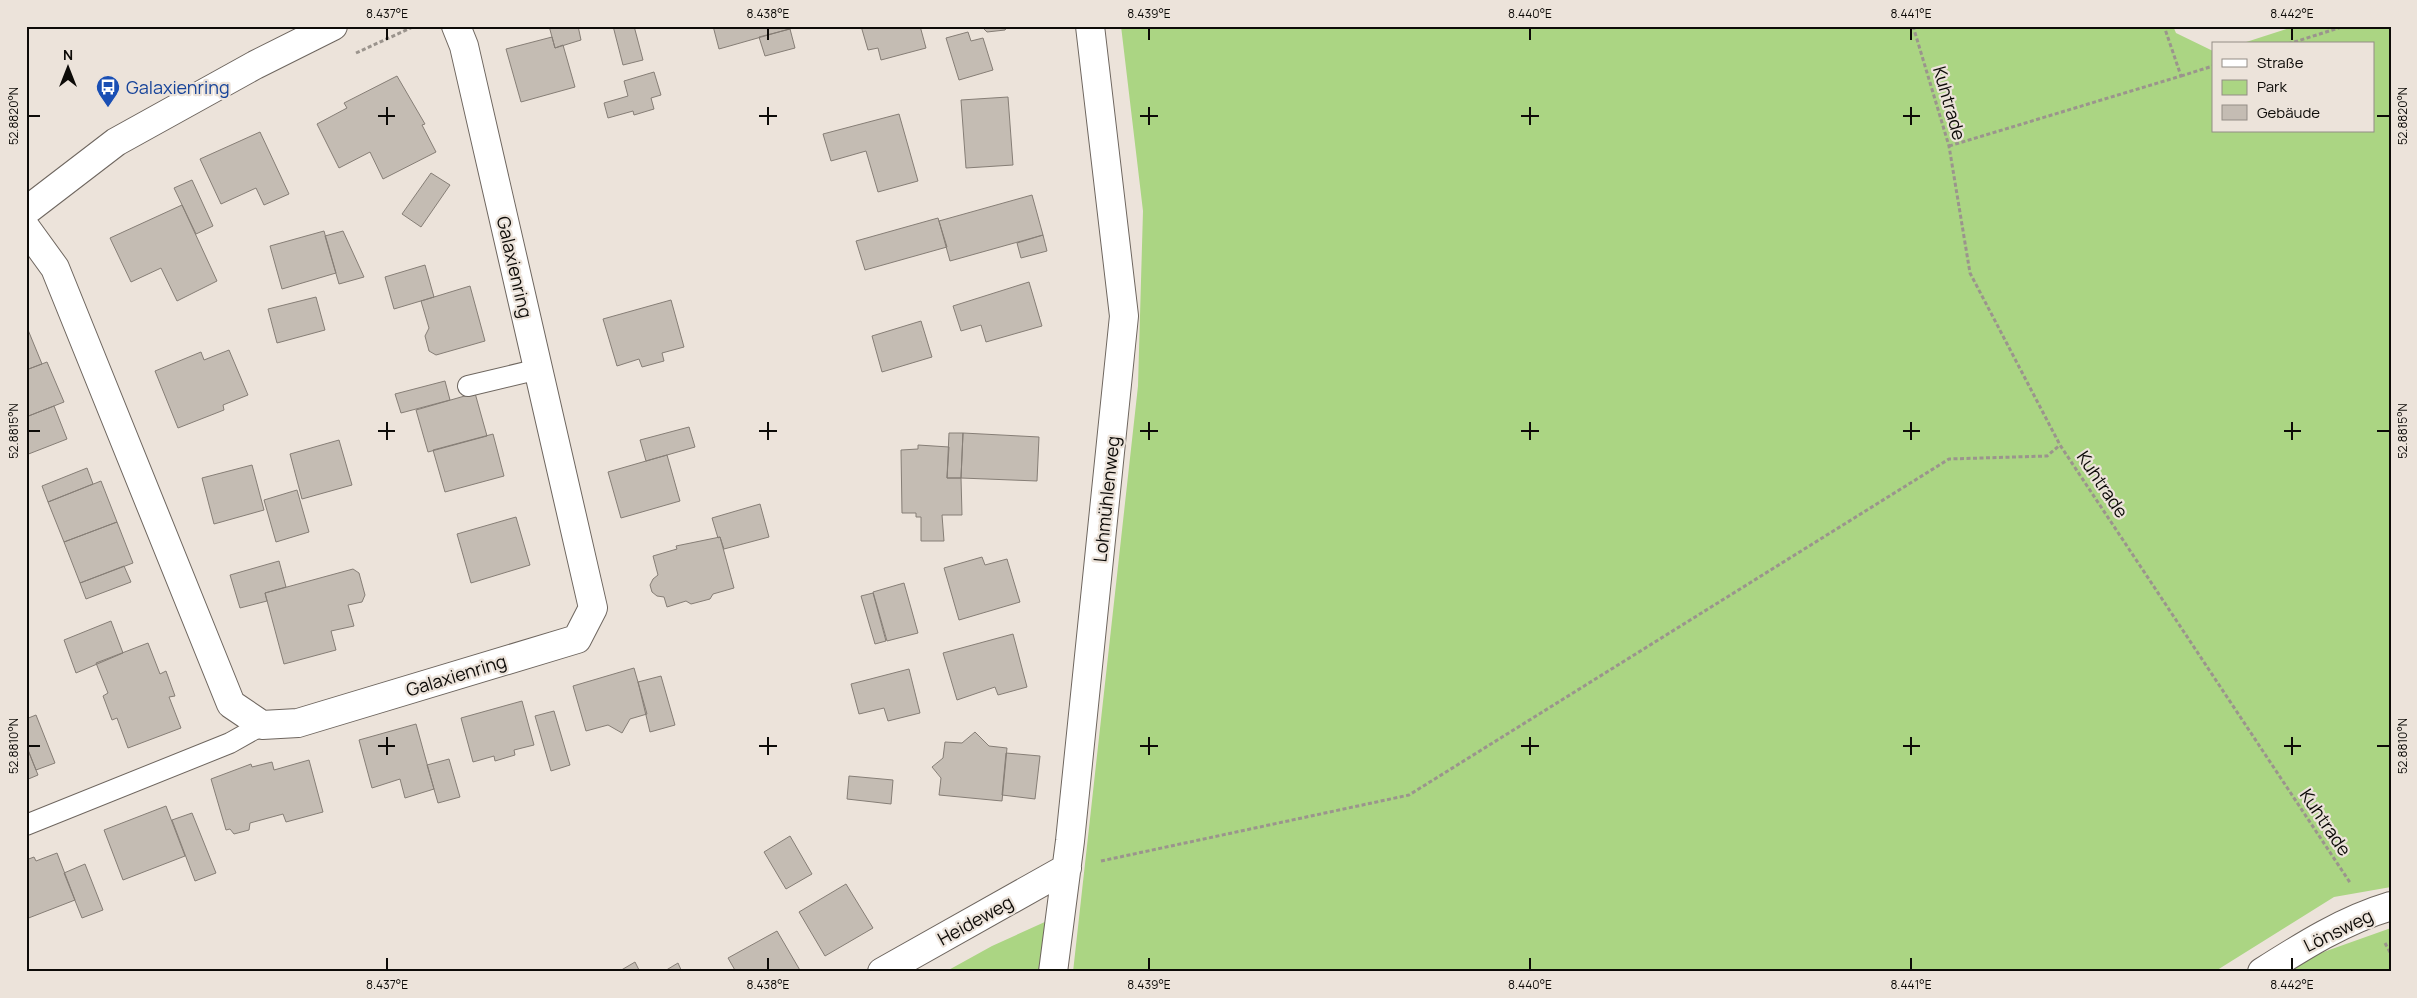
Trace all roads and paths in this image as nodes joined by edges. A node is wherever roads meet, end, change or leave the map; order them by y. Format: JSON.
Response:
{"nodes":[{"id":1,"x":333,"y":26,"type":"edge"},
{"id":2,"x":415,"y":26,"type":"edge"},
{"id":3,"x":456,"y":26,"type":"edge"},
{"id":4,"x":1090,"y":26,"type":"edge"},
{"id":5,"x":1913,"y":26,"type":"edge"},
{"id":6,"x":2164,"y":26,"type":"edge"},
{"id":7,"x":2345,"y":26,"type":"edge"},
{"id":8,"x":2294,"y":42,"type":"edge"},
{"id":9,"x":351,"y":55,"type":"dead end"},
{"id":10,"x":2212,"y":66,"type":"edge"},
{"id":11,"x":2181,"y":76,"type":"junction"},
{"id":12,"x":1949,"y":146,"type":"junction"},
{"id":13,"x":26,"y":211,"type":"edge"},
{"id":14,"x":26,"y":228,"type":"edge"},
{"id":15,"x":539,"y":369,"type":"junction"},
{"id":16,"x":468,"y":386,"type":"dead end"},
{"id":17,"x":2060,"y":445,"type":"junction"},
{"id":18,"x":262,"y":725,"type":"junction"},
{"id":19,"x":26,"y":825,"type":"edge"},
{"id":20,"x":1067,"y":868,"type":"junction"},
{"id":21,"x":2380,"y":909,"type":"edge"},
{"id":22,"x":882,"y":972,"type":"edge"},
{"id":23,"x":1054,"y":972,"type":"edge"},
{"id":24,"x":2262,"y":972,"type":"edge"}],
"edges":[{"from":1,"to":13,"type":"street"},
{"from":2,"to":9,"type":"path"},
{"from":3,"to":15,"type":"street","name":"Galaxienring"},
{"from":4,"to":20,"type":"street","name":"Lohmühlenweg"},
{"from":5,"to":12,"type":"path","name":"Kuhtrade"},
{"from":6,"to":11,"type":"path"},
{"from":7,"to":8,"type":"path"},
{"from":10,"to":11,"type":"path"},
{"from":11,"to":12,"type":"path"},
{"from":12,"to":17,"type":"path","name":"Kuhtrade"},
{"from":14,"to":18,"type":"street"},
{"from":15,"to":16,"type":"lane"},
{"from":15,"to":18,"type":"street","name":"Galaxienring"},
{"from":17,"to":20,"type":"path"},
{"from":17,"to":21,"type":"path","name":"Kuhtrade"},
{"from":18,"to":19,"type":"lane"},
{"from":20,"to":22,"type":"street","name":"Heideweg"},
{"from":20,"to":23,"type":"street","name":"Lohmühlenweg"},
{"from":21,"to":24,"type":"street","name":"Lönsweg"}]}
